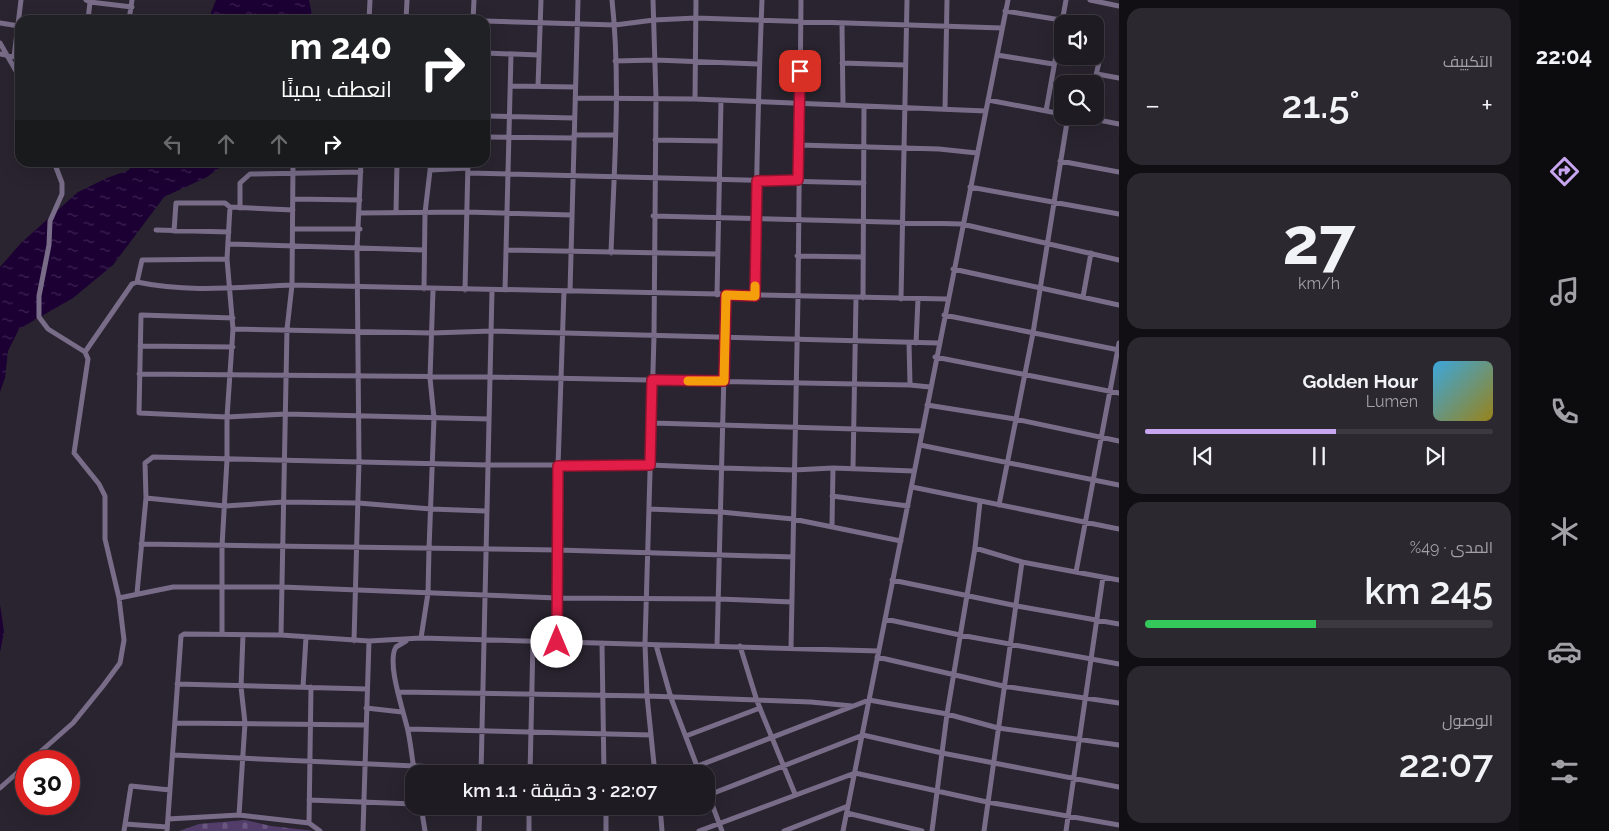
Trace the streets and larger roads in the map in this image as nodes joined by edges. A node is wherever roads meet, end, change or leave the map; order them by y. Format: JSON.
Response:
{"nodes":[{"id":1,"x":21,"y":0,"type":"edge"},
{"id":2,"x":132,"y":0,"type":"edge"},
{"id":3,"x":370,"y":0,"type":"edge"},
{"id":4,"x":407,"y":0,"type":"edge"},
{"id":5,"x":474,"y":0,"type":"edge"},
{"id":6,"x":541,"y":0,"type":"edge"},
{"id":7,"x":578,"y":0,"type":"edge"},
{"id":8,"x":612,"y":0,"type":"edge"},
{"id":9,"x":653,"y":0,"type":"edge"},
{"id":10,"x":696,"y":0,"type":"edge"},
{"id":11,"x":762,"y":0,"type":"edge"},
{"id":12,"x":801,"y":0,"type":"edge"},
{"id":13,"x":907,"y":0,"type":"edge"},
{"id":14,"x":947,"y":0,"type":"edge"},
{"id":15,"x":1008,"y":0,"type":"edge"},
{"id":16,"x":1066,"y":0,"type":"edge"},
{"id":17,"x":1090,"y":0,"type":"edge"},
{"id":18,"x":88,"y":1,"type":"edge"},
{"id":19,"x":1119,"y":6,"type":"edge"},
{"id":20,"x":132,"y":7,"type":"junction"},
{"id":21,"x":1005,"y":11,"type":"junction"},
{"id":22,"x":20,"y":15,"type":"edge"},
{"id":23,"x":88,"y":15,"type":"edge"},
{"id":24,"x":131,"y":15,"type":"edge"},
{"id":25,"x":369,"y":15,"type":"edge"},
{"id":26,"x":406,"y":15,"type":"edge"},
{"id":27,"x":473,"y":15,"type":"edge"},
{"id":28,"x":1063,"y":15,"type":"edge"},
{"id":29,"x":696,"y":18,"type":"junction"},
{"id":30,"x":761,"y":19,"type":"junction"},
{"id":31,"x":1054,"y":19,"type":"edge"},
{"id":32,"x":654,"y":20,"type":"junction"},
{"id":33,"x":490,"y":21,"type":"edge"},
{"id":34,"x":800,"y":21,"type":"junction"},
{"id":35,"x":540,"y":22,"type":"junction"},
{"id":36,"x":0,"y":23,"type":"edge"},
{"id":37,"x":577,"y":23,"type":"junction"},
{"id":38,"x":842,"y":23,"type":"junction"},
{"id":39,"x":15,"y":25,"type":"edge"},
{"id":40,"x":615,"y":25,"type":"junction"},
{"id":41,"x":907,"y":25,"type":"junction"},
{"id":42,"x":946,"y":25,"type":"junction"},
{"id":43,"x":1002,"y":28,"type":"junction"},
{"id":44,"x":0,"y":43,"type":"edge"},
{"id":45,"x":490,"y":53,"type":"edge"},
{"id":46,"x":0,"y":54,"type":"edge"},
{"id":47,"x":511,"y":54,"type":"junction"},
{"id":48,"x":539,"y":54,"type":"junction"},
{"id":49,"x":997,"y":55,"type":"junction"},
{"id":50,"x":8,"y":56,"type":"junction"},
{"id":51,"x":15,"y":57,"type":"edge"},
{"id":52,"x":1054,"y":58,"type":"edge"},
{"id":53,"x":655,"y":60,"type":"junction"},
{"id":54,"x":615,"y":61,"type":"junction"},
{"id":55,"x":696,"y":62,"type":"junction"},
{"id":56,"x":842,"y":63,"type":"junction"},
{"id":57,"x":758,"y":64,"type":"junction"},
{"id":58,"x":1052,"y":64,"type":"junction"},
{"id":59,"x":905,"y":65,"type":"junction"},
{"id":60,"x":1098,"y":65,"type":"edge"},
{"id":61,"x":15,"y":69,"type":"edge"},
{"id":62,"x":1096,"y":74,"type":"joint"},
{"id":63,"x":1119,"y":78,"type":"edge"},
{"id":64,"x":510,"y":86,"type":"junction"},
{"id":65,"x":538,"y":86,"type":"junction"},
{"id":66,"x":575,"y":87,"type":"junction"},
{"id":67,"x":575,"y":98,"type":"junction"},
{"id":68,"x":615,"y":98,"type":"junction"},
{"id":69,"x":656,"y":98,"type":"junction"},
{"id":70,"x":695,"y":99,"type":"junction"},
{"id":71,"x":988,"y":100,"type":"junction"},
{"id":72,"x":721,"y":102,"type":"junction"},
{"id":73,"x":760,"y":102,"type":"junction"},
{"id":74,"x":800,"y":104,"type":"junction"},
{"id":75,"x":842,"y":105,"type":"junction"},
{"id":76,"x":864,"y":106,"type":"junction"},
{"id":77,"x":905,"y":106,"type":"junction"},
{"id":78,"x":945,"y":109,"type":"junction"},
{"id":79,"x":986,"y":111,"type":"junction"},
{"id":80,"x":1046,"y":111,"type":"junction"},
{"id":81,"x":1054,"y":112,"type":"edge"},
{"id":82,"x":490,"y":116,"type":"edge"},
{"id":83,"x":509,"y":116,"type":"junction"},
{"id":84,"x":574,"y":118,"type":"junction"},
{"id":85,"x":1104,"y":121,"type":"edge"},
{"id":86,"x":1119,"y":124,"type":"edge"},
{"id":87,"x":1066,"y":125,"type":"edge"},
{"id":88,"x":615,"y":135,"type":"junction"},
{"id":89,"x":490,"y":137,"type":"edge"},
{"id":90,"x":508,"y":137,"type":"junction"},
{"id":91,"x":574,"y":137,"type":"junction"},
{"id":92,"x":655,"y":140,"type":"junction"},
{"id":93,"x":719,"y":141,"type":"junction"},
{"id":94,"x":799,"y":145,"type":"junction"},
{"id":95,"x":864,"y":146,"type":"junction"},
{"id":96,"x":904,"y":148,"type":"junction"},
{"id":97,"x":977,"y":153,"type":"junction"},
{"id":98,"x":1060,"y":162,"type":"junction"},
{"id":99,"x":56,"y":167,"type":"edge"},
{"id":100,"x":293,"y":167,"type":"edge"},
{"id":101,"x":361,"y":167,"type":"edge"},
{"id":102,"x":397,"y":167,"type":"edge"},
{"id":103,"x":468,"y":168,"type":"edge"},
{"id":104,"x":431,"y":170,"type":"joint"},
{"id":105,"x":293,"y":172,"type":"junction"},
{"id":106,"x":361,"y":172,"type":"junction"},
{"id":107,"x":1119,"y":172,"type":"edge"},
{"id":108,"x":508,"y":175,"type":"junction"},
{"id":109,"x":574,"y":176,"type":"junction"},
{"id":110,"x":613,"y":177,"type":"junction"},
{"id":111,"x":654,"y":178,"type":"junction"},
{"id":112,"x":718,"y":180,"type":"junction"},
{"id":113,"x":798,"y":180,"type":"junction"},
{"id":114,"x":757,"y":181,"type":"junction"},
{"id":115,"x":864,"y":183,"type":"junction"},
{"id":116,"x":970,"y":187,"type":"junction"},
{"id":117,"x":293,"y":199,"type":"junction"},
{"id":118,"x":360,"y":200,"type":"junction"},
{"id":119,"x":1056,"y":204,"type":"junction"},
{"id":120,"x":230,"y":207,"type":"junction"},
{"id":121,"x":240,"y":208,"type":"junction"},
{"id":122,"x":293,"y":210,"type":"junction"},
{"id":123,"x":396,"y":212,"type":"junction"},
{"id":124,"x":467,"y":212,"type":"junction"},
{"id":125,"x":360,"y":213,"type":"junction"},
{"id":126,"x":425,"y":213,"type":"junction"},
{"id":127,"x":506,"y":213,"type":"junction"},
{"id":128,"x":1119,"y":214,"type":"edge"},
{"id":129,"x":572,"y":215,"type":"junction"},
{"id":130,"x":653,"y":216,"type":"junction"},
{"id":131,"x":717,"y":218,"type":"junction"},
{"id":132,"x":756,"y":219,"type":"junction"},
{"id":133,"x":797,"y":219,"type":"junction"},
{"id":134,"x":864,"y":221,"type":"junction"},
{"id":135,"x":902,"y":222,"type":"junction"},
{"id":136,"x":962,"y":224,"type":"junction"},
{"id":137,"x":293,"y":228,"type":"junction"},
{"id":138,"x":360,"y":229,"type":"junction"},
{"id":139,"x":156,"y":230,"type":"dead end"},
{"id":140,"x":174,"y":230,"type":"junction"},
{"id":141,"x":229,"y":232,"type":"junction"},
{"id":142,"x":228,"y":244,"type":"junction"},
{"id":143,"x":1048,"y":244,"type":"junction"},
{"id":144,"x":293,"y":246,"type":"junction"},
{"id":145,"x":357,"y":249,"type":"junction"},
{"id":146,"x":424,"y":250,"type":"junction"},
{"id":147,"x":506,"y":250,"type":"junction"},
{"id":148,"x":571,"y":251,"type":"junction"},
{"id":149,"x":611,"y":253,"type":"junction"},
{"id":150,"x":653,"y":253,"type":"junction"},
{"id":151,"x":1091,"y":253,"type":"junction"},
{"id":152,"x":717,"y":254,"type":"junction"},
{"id":153,"x":797,"y":256,"type":"junction"},
{"id":154,"x":863,"y":257,"type":"junction"},
{"id":155,"x":227,"y":259,"type":"junction"},
{"id":156,"x":1119,"y":260,"type":"edge"},
{"id":157,"x":953,"y":269,"type":"junction"},
{"id":158,"x":137,"y":282,"type":"junction"},
{"id":159,"x":292,"y":285,"type":"junction"},
{"id":160,"x":231,"y":288,"type":"junction"},
{"id":161,"x":358,"y":288,"type":"junction"},
{"id":162,"x":1040,"y":288,"type":"junction"},
{"id":163,"x":424,"y":289,"type":"junction"},
{"id":164,"x":433,"y":290,"type":"junction"},
{"id":165,"x":465,"y":290,"type":"junction"},
{"id":166,"x":492,"y":290,"type":"junction"},
{"id":167,"x":505,"y":290,"type":"junction"},
{"id":168,"x":567,"y":291,"type":"junction"},
{"id":169,"x":654,"y":293,"type":"junction"},
{"id":170,"x":717,"y":295,"type":"junction"},
{"id":171,"x":726,"y":295,"type":"junction"},
{"id":172,"x":755,"y":296,"type":"junction"},
{"id":173,"x":798,"y":297,"type":"junction"},
{"id":174,"x":1083,"y":297,"type":"junction"},
{"id":175,"x":856,"y":298,"type":"junction"},
{"id":176,"x":863,"y":298,"type":"junction"},
{"id":177,"x":901,"y":299,"type":"junction"},
{"id":178,"x":918,"y":299,"type":"junction"},
{"id":179,"x":947,"y":300,"type":"junction"},
{"id":180,"x":1119,"y":305,"type":"edge"},
{"id":181,"x":944,"y":315,"type":"junction"},
{"id":182,"x":233,"y":318,"type":"junction"},
{"id":183,"x":234,"y":329,"type":"junction"},
{"id":184,"x":287,"y":329,"type":"junction"},
{"id":185,"x":492,"y":331,"type":"junction"},
{"id":186,"x":359,"y":332,"type":"junction"},
{"id":187,"x":432,"y":333,"type":"junction"},
{"id":188,"x":563,"y":333,"type":"junction"},
{"id":189,"x":1033,"y":333,"type":"junction"},
{"id":190,"x":654,"y":336,"type":"junction"},
{"id":191,"x":725,"y":339,"type":"junction"},
{"id":192,"x":797,"y":340,"type":"junction"},
{"id":193,"x":856,"y":341,"type":"junction"},
{"id":194,"x":909,"y":342,"type":"junction"},
{"id":195,"x":916,"y":342,"type":"junction"},
{"id":196,"x":938,"y":343,"type":"junction"},
{"id":197,"x":1119,"y":343,"type":"edge"},
{"id":198,"x":140,"y":346,"type":"junction"},
{"id":199,"x":233,"y":347,"type":"junction"},
{"id":200,"x":1118,"y":350,"type":"edge"},
{"id":201,"x":86,"y":352,"type":"junction"},
{"id":202,"x":935,"y":357,"type":"junction"},
{"id":203,"x":139,"y":374,"type":"junction"},
{"id":204,"x":287,"y":375,"type":"junction"},
{"id":205,"x":1024,"y":375,"type":"junction"},
{"id":206,"x":230,"y":376,"type":"junction"},
{"id":207,"x":358,"y":376,"type":"junction"},
{"id":208,"x":490,"y":377,"type":"junction"},
{"id":209,"x":430,"y":378,"type":"junction"},
{"id":210,"x":561,"y":379,"type":"junction"},
{"id":211,"x":652,"y":380,"type":"junction"},
{"id":212,"x":724,"y":381,"type":"junction"},
{"id":213,"x":796,"y":384,"type":"junction"},
{"id":214,"x":856,"y":384,"type":"junction"},
{"id":215,"x":910,"y":384,"type":"junction"},
{"id":216,"x":930,"y":387,"type":"junction"},
{"id":217,"x":1111,"y":391,"type":"junction"},
{"id":218,"x":1119,"y":392,"type":"edge"},
{"id":219,"x":927,"y":405,"type":"junction"},
{"id":220,"x":286,"y":414,"type":"junction"},
{"id":221,"x":226,"y":417,"type":"junction"},
{"id":222,"x":360,"y":417,"type":"junction"},
{"id":223,"x":434,"y":418,"type":"junction"},
{"id":224,"x":489,"y":419,"type":"junction"},
{"id":225,"x":1015,"y":419,"type":"junction"},
{"id":226,"x":652,"y":423,"type":"junction"},
{"id":227,"x":723,"y":426,"type":"junction"},
{"id":228,"x":796,"y":427,"type":"junction"},
{"id":229,"x":855,"y":428,"type":"junction"},
{"id":230,"x":922,"y":431,"type":"junction"},
{"id":231,"x":1101,"y":437,"type":"junction"},
{"id":232,"x":1119,"y":440,"type":"edge"},
{"id":233,"x":920,"y":445,"type":"junction"},
{"id":234,"x":227,"y":460,"type":"junction"},
{"id":235,"x":286,"y":460,"type":"junction"},
{"id":236,"x":359,"y":461,"type":"junction"},
{"id":237,"x":432,"y":463,"type":"junction"},
{"id":238,"x":1007,"y":463,"type":"junction"},
{"id":239,"x":488,"y":465,"type":"junction"},
{"id":240,"x":650,"y":465,"type":"junction"},
{"id":241,"x":558,"y":466,"type":"junction"},
{"id":242,"x":722,"y":468,"type":"junction"},
{"id":243,"x":832,"y":468,"type":"junction"},
{"id":244,"x":853,"y":468,"type":"junction"},
{"id":245,"x":794,"y":470,"type":"junction"},
{"id":246,"x":914,"y":471,"type":"junction"},
{"id":247,"x":1093,"y":480,"type":"junction"},
{"id":248,"x":1119,"y":485,"type":"edge"},
{"id":249,"x":912,"y":487,"type":"junction"},
{"id":250,"x":832,"y":496,"type":"junction"},
{"id":251,"x":146,"y":498,"type":"junction"},
{"id":252,"x":284,"y":502,"type":"junction"},
{"id":253,"x":358,"y":502,"type":"junction"},
{"id":254,"x":980,"y":502,"type":"junction"},
{"id":255,"x":999,"y":505,"type":"junction"},
{"id":256,"x":225,"y":506,"type":"junction"},
{"id":257,"x":908,"y":506,"type":"junction"},
{"id":258,"x":431,"y":509,"type":"junction"},
{"id":259,"x":649,"y":509,"type":"junction"},
{"id":260,"x":486,"y":511,"type":"junction"},
{"id":261,"x":720,"y":512,"type":"junction"},
{"id":262,"x":793,"y":519,"type":"junction"},
{"id":263,"x":1085,"y":523,"type":"junction"},
{"id":264,"x":832,"y":526,"type":"junction"},
{"id":265,"x":1119,"y":529,"type":"edge"},
{"id":266,"x":901,"y":541,"type":"junction"},
{"id":267,"x":141,"y":544,"type":"junction"},
{"id":268,"x":222,"y":546,"type":"junction"},
{"id":269,"x":283,"y":547,"type":"junction"},
{"id":270,"x":975,"y":548,"type":"junction"},
{"id":271,"x":357,"y":549,"type":"junction"},
{"id":272,"x":429,"y":550,"type":"junction"},
{"id":273,"x":486,"y":550,"type":"junction"},
{"id":274,"x":558,"y":550,"type":"junction"},
{"id":275,"x":647,"y":553,"type":"junction"},
{"id":276,"x":719,"y":556,"type":"junction"},
{"id":277,"x":794,"y":557,"type":"junction"},
{"id":278,"x":1022,"y":562,"type":"junction"},
{"id":279,"x":1076,"y":572,"type":"junction"},
{"id":280,"x":1103,"y":577,"type":"junction"},
{"id":281,"x":892,"y":580,"type":"junction"},
{"id":282,"x":1119,"y":580,"type":"edge"},
{"id":283,"x":282,"y":587,"type":"junction"},
{"id":284,"x":224,"y":588,"type":"junction"},
{"id":285,"x":356,"y":591,"type":"junction"},
{"id":286,"x":137,"y":593,"type":"junction"},
{"id":287,"x":428,"y":593,"type":"junction"},
{"id":288,"x":485,"y":595,"type":"junction"},
{"id":289,"x":965,"y":595,"type":"junction"},
{"id":290,"x":119,"y":598,"type":"junction"},
{"id":291,"x":557,"y":598,"type":"junction"},
{"id":292,"x":646,"y":599,"type":"junction"},
{"id":293,"x":719,"y":599,"type":"junction"},
{"id":294,"x":792,"y":602,"type":"junction"},
{"id":295,"x":1017,"y":606,"type":"junction"},
{"id":296,"x":885,"y":619,"type":"junction"},
{"id":297,"x":1097,"y":621,"type":"junction"},
{"id":298,"x":1119,"y":624,"type":"edge"},
{"id":299,"x":222,"y":634,"type":"junction"},
{"id":300,"x":242,"y":635,"type":"junction"},
{"id":301,"x":281,"y":635,"type":"junction"},
{"id":302,"x":960,"y":636,"type":"junction"},
{"id":303,"x":306,"y":637,"type":"junction"},
{"id":304,"x":421,"y":638,"type":"junction"},
{"id":305,"x":410,"y":639,"type":"junction"},
{"id":306,"x":484,"y":640,"type":"junction"},
{"id":307,"x":354,"y":641,"type":"junction"},
{"id":308,"x":533,"y":641,"type":"junction"},
{"id":309,"x":369,"y":642,"type":"junction"},
{"id":310,"x":557,"y":642,"type":"junction"},
{"id":311,"x":602,"y":642,"type":"junction"},
{"id":312,"x":645,"y":644,"type":"junction"},
{"id":313,"x":1010,"y":644,"type":"junction"},
{"id":314,"x":656,"y":645,"type":"junction"},
{"id":315,"x":717,"y":646,"type":"junction"},
{"id":316,"x":740,"y":646,"type":"junction"},
{"id":317,"x":791,"y":648,"type":"junction"},
{"id":318,"x":878,"y":654,"type":"junction"},
{"id":319,"x":1091,"y":659,"type":"junction"},
{"id":320,"x":1119,"y":664,"type":"edge"},
{"id":321,"x":953,"y":674,"type":"junction"},
{"id":322,"x":177,"y":684,"type":"junction"},
{"id":323,"x":1003,"y":686,"type":"junction"},
{"id":324,"x":241,"y":687,"type":"junction"},
{"id":325,"x":303,"y":687,"type":"junction"},
{"id":326,"x":310,"y":687,"type":"junction"},
{"id":327,"x":367,"y":690,"type":"junction"},
{"id":328,"x":398,"y":692,"type":"junction"},
{"id":329,"x":482,"y":694,"type":"junction"},
{"id":330,"x":533,"y":695,"type":"junction"},
{"id":331,"x":647,"y":696,"type":"junction"},
{"id":332,"x":602,"y":697,"type":"junction"},
{"id":333,"x":1086,"y":697,"type":"junction"},
{"id":334,"x":671,"y":698,"type":"junction"},
{"id":335,"x":869,"y":700,"type":"junction"},
{"id":336,"x":757,"y":701,"type":"junction"},
{"id":337,"x":1119,"y":703,"type":"edge"},
{"id":338,"x":855,"y":706,"type":"junction"},
{"id":339,"x":366,"y":708,"type":"junction"},
{"id":340,"x":760,"y":708,"type":"junction"},
{"id":341,"x":402,"y":712,"type":"junction"},
{"id":342,"x":947,"y":714,"type":"junction"},
{"id":343,"x":309,"y":723,"type":"junction"},
{"id":344,"x":174,"y":724,"type":"junction"},
{"id":345,"x":244,"y":724,"type":"junction"},
{"id":346,"x":365,"y":724,"type":"junction"},
{"id":347,"x":998,"y":728,"type":"junction"},
{"id":348,"x":408,"y":730,"type":"junction"},
{"id":349,"x":482,"y":732,"type":"junction"},
{"id":350,"x":531,"y":733,"type":"junction"},
{"id":351,"x":603,"y":735,"type":"junction"},
{"id":352,"x":651,"y":735,"type":"junction"},
{"id":353,"x":863,"y":735,"type":"junction"},
{"id":354,"x":686,"y":736,"type":"junction"},
{"id":355,"x":772,"y":737,"type":"junction"},
{"id":356,"x":1081,"y":739,"type":"junction"},
{"id":357,"x":1119,"y":745,"type":"edge"},
{"id":358,"x":42,"y":750,"type":"edge"},
{"id":359,"x":942,"y":753,"type":"junction"},
{"id":360,"x":173,"y":755,"type":"junction"},
{"id":361,"x":242,"y":758,"type":"junction"},
{"id":362,"x":308,"y":762,"type":"junction"},
{"id":363,"x":992,"y":763,"type":"junction"},
{"id":364,"x":366,"y":764,"type":"junction"},
{"id":365,"x":785,"y":764,"type":"junction"},
{"id":366,"x":413,"y":765,"type":"edge"},
{"id":367,"x":481,"y":765,"type":"edge"},
{"id":368,"x":530,"y":765,"type":"edge"},
{"id":369,"x":604,"y":765,"type":"edge"},
{"id":370,"x":654,"y":765,"type":"edge"},
{"id":371,"x":697,"y":765,"type":"edge"},
{"id":372,"x":700,"y":765,"type":"edge"},
{"id":373,"x":405,"y":766,"type":"edge"},
{"id":374,"x":854,"y":773,"type":"junction"},
{"id":375,"x":15,"y":775,"type":"edge"},
{"id":376,"x":1075,"y":779,"type":"junction"},
{"id":377,"x":1119,"y":787,"type":"edge"},
{"id":378,"x":0,"y":788,"type":"edge"},
{"id":379,"x":170,"y":790,"type":"junction"},
{"id":380,"x":715,"y":792,"type":"edge"},
{"id":381,"x":938,"y":792,"type":"junction"},
{"id":382,"x":795,"y":794,"type":"junction"},
{"id":383,"x":309,"y":800,"type":"junction"},
{"id":384,"x":365,"y":802,"type":"junction"},
{"id":385,"x":987,"y":802,"type":"junction"},
{"id":386,"x":405,"y":804,"type":"edge"},
{"id":387,"x":848,"y":806,"type":"junction"},
{"id":388,"x":715,"y":813,"type":"edge"},
{"id":389,"x":847,"y":813,"type":"junction"},
{"id":390,"x":239,"y":815,"type":"junction"},
{"id":391,"x":421,"y":815,"type":"edge"},
{"id":392,"x":480,"y":815,"type":"edge"},
{"id":393,"x":529,"y":815,"type":"edge"},
{"id":394,"x":606,"y":815,"type":"edge"},
{"id":395,"x":661,"y":815,"type":"edge"},
{"id":396,"x":1069,"y":815,"type":"junction"},
{"id":397,"x":168,"y":819,"type":"junction"},
{"id":398,"x":309,"y":823,"type":"junction"},
{"id":399,"x":719,"y":823,"type":"junction"},
{"id":400,"x":125,"y":824,"type":"junction"},
{"id":401,"x":1119,"y":825,"type":"edge"},
{"id":402,"x":167,"y":829,"type":"edge"},
{"id":403,"x":124,"y":831,"type":"edge"},
{"id":404,"x":320,"y":831,"type":"edge"},
{"id":405,"x":363,"y":831,"type":"edge"},
{"id":406,"x":424,"y":831,"type":"edge"},
{"id":407,"x":479,"y":831,"type":"edge"},
{"id":408,"x":529,"y":831,"type":"edge"},
{"id":409,"x":606,"y":831,"type":"edge"},
{"id":410,"x":662,"y":831,"type":"edge"},
{"id":411,"x":699,"y":831,"type":"edge"},
{"id":412,"x":722,"y":831,"type":"edge"},
{"id":413,"x":784,"y":831,"type":"edge"},
{"id":414,"x":843,"y":831,"type":"edge"},
{"id":415,"x":922,"y":831,"type":"edge"},
{"id":416,"x":932,"y":831,"type":"edge"},
{"id":417,"x":984,"y":831,"type":"edge"},
{"id":418,"x":1066,"y":831,"type":"edge"}],
"edges":[{"from":1,"to":22,"type":"street"},
{"from":2,"to":20,"type":"street"},
{"from":3,"to":25,"type":"street"},
{"from":4,"to":26,"type":"street"},
{"from":5,"to":27,"type":"street"},
{"from":6,"to":35,"type":"street"},
{"from":7,"to":37,"type":"street"},
{"from":8,"to":40,"type":"street"},
{"from":9,"to":32,"type":"street"},
{"from":10,"to":29,"type":"street"},
{"from":11,"to":30,"type":"street"},
{"from":12,"to":34,"type":"street"},
{"from":13,"to":41,"type":"street"},
{"from":14,"to":42,"type":"street"},
{"from":15,"to":21,"type":"street"},
{"from":16,"to":28,"type":"street"},
{"from":17,"to":19,"type":"street"},
{"from":18,"to":20,"type":"street"},
{"from":18,"to":23,"type":"street"},
{"from":20,"to":24,"type":"street"},
{"from":21,"to":31,"type":"street"},
{"from":21,"to":43,"type":"street"},
{"from":29,"to":30,"type":"street"},
{"from":29,"to":32,"type":"street"},
{"from":29,"to":55,"type":"street"},
{"from":30,"to":34,"type":"street"},
{"from":30,"to":57,"type":"street"},
{"from":32,"to":40,"type":"street"},
{"from":32,"to":53,"type":"street"},
{"from":33,"to":35,"type":"street"},
{"from":34,"to":38,"type":"street"},
{"from":34,"to":74,"type":"street"},
{"from":35,"to":37,"type":"street"},
{"from":35,"to":48,"type":"street"},
{"from":36,"to":39,"type":"street"},
{"from":37,"to":40,"type":"street"},
{"from":37,"to":66,"type":"street"},
{"from":38,"to":41,"type":"street"},
{"from":38,"to":56,"type":"street"},
{"from":40,"to":54,"type":"street"},
{"from":41,"to":42,"type":"street"},
{"from":41,"to":59,"type":"street"},
{"from":42,"to":43,"type":"street"},
{"from":42,"to":78,"type":"street"},
{"from":43,"to":49,"type":"street"},
{"from":44,"to":50,"type":"street"},
{"from":45,"to":47,"type":"street"},
{"from":46,"to":50,"type":"street"},
{"from":47,"to":48,"type":"street"},
{"from":47,"to":64,"type":"street"},
{"from":48,"to":65,"type":"street"},
{"from":49,"to":58,"type":"street"},
{"from":49,"to":71,"type":"street"},
{"from":50,"to":51,"type":"street"},
{"from":50,"to":61,"type":"street"},
{"from":52,"to":58,"type":"street"},
{"from":53,"to":54,"type":"street"},
{"from":53,"to":55,"type":"street"},
{"from":53,"to":69,"type":"street"},
{"from":54,"to":68,"type":"street"},
{"from":55,"to":57,"type":"street"},
{"from":55,"to":70,"type":"street"},
{"from":56,"to":59,"type":"street"},
{"from":56,"to":75,"type":"street"},
{"from":57,"to":73,"type":"street"},
{"from":58,"to":80,"type":"street"},
{"from":59,"to":77,"type":"street"},
{"from":60,"to":62,"type":"street"},
{"from":62,"to":63,"type":"street"},
{"from":64,"to":65,"type":"street"},
{"from":64,"to":83,"type":"street"},
{"from":65,"to":66,"type":"street"},
{"from":66,"to":67,"type":"street"},
{"from":67,"to":68,"type":"street"},
{"from":67,"to":84,"type":"street"},
{"from":68,"to":69,"type":"street"},
{"from":68,"to":88,"type":"street"},
{"from":69,"to":70,"type":"street"},
{"from":69,"to":92,"type":"street"},
{"from":70,"to":72,"type":"street"},
{"from":71,"to":79,"type":"street"},
{"from":71,"to":80,"type":"street"},
{"from":72,"to":73,"type":"street"},
{"from":72,"to":93,"type":"street"},
{"from":73,"to":74,"type":"street"},
{"from":73,"to":114,"type":"street"},
{"from":74,"to":75,"type":"street"},
{"from":74,"to":94,"type":"street"},
{"from":75,"to":76,"type":"street"},
{"from":76,"to":77,"type":"street"},
{"from":76,"to":95,"type":"street"},
{"from":77,"to":78,"type":"street"},
{"from":77,"to":96,"type":"street"},
{"from":78,"to":79,"type":"street"},
{"from":79,"to":97,"type":"street"},
{"from":80,"to":81,"type":"street"},
{"from":82,"to":83,"type":"street"},
{"from":83,"to":84,"type":"street"},
{"from":83,"to":90,"type":"street"},
{"from":84,"to":91,"type":"street"},
{"from":85,"to":86,"type":"street"},
{"from":87,"to":98,"type":"street"},
{"from":88,"to":91,"type":"street"},
{"from":88,"to":110,"type":"street"},
{"from":89,"to":90,"type":"street"},
{"from":90,"to":91,"type":"street"},
{"from":90,"to":108,"type":"street"},
{"from":91,"to":109,"type":"street"},
{"from":92,"to":93,"type":"street"},
{"from":92,"to":111,"type":"street"},
{"from":93,"to":112,"type":"street"},
{"from":94,"to":95,"type":"street"},
{"from":94,"to":113,"type":"street"},
{"from":95,"to":96,"type":"street"},
{"from":95,"to":115,"type":"street"},
{"from":96,"to":97,"type":"street"},
{"from":96,"to":135,"type":"street"},
{"from":97,"to":116,"type":"street"},
{"from":98,"to":107,"type":"street"},
{"from":98,"to":119,"type":"street"},
{"from":99,"to":201,"type":"street"},
{"from":100,"to":105,"type":"street"},
{"from":101,"to":106,"type":"street"},
{"from":102,"to":123,"type":"street"},
{"from":103,"to":104,"type":"street"},
{"from":103,"to":108,"type":"street"},
{"from":103,"to":124,"type":"street"},
{"from":104,"to":126,"type":"street"},
{"from":105,"to":106,"type":"street"},
{"from":105,"to":117,"type":"street"},
{"from":105,"to":121,"type":"street"},
{"from":106,"to":118,"type":"street"},
{"from":108,"to":109,"type":"street"},
{"from":108,"to":127,"type":"street"},
{"from":109,"to":110,"type":"street"},
{"from":109,"to":129,"type":"street"},
{"from":110,"to":111,"type":"street"},
{"from":110,"to":149,"type":"street"},
{"from":111,"to":112,"type":"street"},
{"from":111,"to":130,"type":"street"},
{"from":112,"to":114,"type":"street"},
{"from":112,"to":131,"type":"street"},
{"from":113,"to":114,"type":"street"},
{"from":113,"to":115,"type":"street"},
{"from":113,"to":133,"type":"street"},
{"from":114,"to":132,"type":"street"},
{"from":115,"to":134,"type":"street"},
{"from":116,"to":119,"type":"street"},
{"from":116,"to":136,"type":"street"},
{"from":117,"to":118,"type":"street"},
{"from":117,"to":122,"type":"street"},
{"from":118,"to":125,"type":"street"},
{"from":119,"to":128,"type":"street"},
{"from":119,"to":143,"type":"street"},
{"from":120,"to":121,"type":"street"},
{"from":120,"to":140,"type":"street"},
{"from":120,"to":141,"type":"street"},
{"from":121,"to":122,"type":"street"},
{"from":122,"to":137,"type":"street"},
{"from":123,"to":125,"type":"street"},
{"from":123,"to":126,"type":"street"},
{"from":124,"to":126,"type":"street"},
{"from":124,"to":127,"type":"street"},
{"from":124,"to":165,"type":"street"},
{"from":125,"to":138,"type":"street"},
{"from":126,"to":146,"type":"street"},
{"from":127,"to":129,"type":"street"},
{"from":127,"to":147,"type":"street"},
{"from":129,"to":148,"type":"street"},
{"from":130,"to":131,"type":"street"},
{"from":130,"to":150,"type":"street"},
{"from":131,"to":132,"type":"street"},
{"from":131,"to":152,"type":"street"},
{"from":132,"to":133,"type":"street"},
{"from":132,"to":172,"type":"street"},
{"from":133,"to":134,"type":"street"},
{"from":133,"to":153,"type":"street"},
{"from":134,"to":135,"type":"street"},
{"from":134,"to":154,"type":"street"},
{"from":135,"to":136,"type":"street"},
{"from":135,"to":177,"type":"street"},
{"from":136,"to":143,"type":"street"},
{"from":136,"to":157,"type":"street"},
{"from":137,"to":138,"type":"street"},
{"from":137,"to":144,"type":"street"},
{"from":138,"to":145,"type":"street"},
{"from":139,"to":140,"type":"street"},
{"from":140,"to":141,"type":"street"},
{"from":141,"to":142,"type":"street"},
{"from":142,"to":144,"type":"street"},
{"from":142,"to":155,"type":"street"},
{"from":143,"to":151,"type":"street"},
{"from":143,"to":162,"type":"street"},
{"from":144,"to":145,"type":"street"},
{"from":144,"to":159,"type":"street"},
{"from":145,"to":146,"type":"street"},
{"from":145,"to":161,"type":"street"},
{"from":146,"to":163,"type":"street"},
{"from":147,"to":148,"type":"street"},
{"from":147,"to":167,"type":"street"},
{"from":148,"to":149,"type":"street"},
{"from":148,"to":168,"type":"street"},
{"from":149,"to":150,"type":"street"},
{"from":150,"to":152,"type":"street"},
{"from":150,"to":169,"type":"street"},
{"from":151,"to":156,"type":"street"},
{"from":151,"to":174,"type":"street"},
{"from":152,"to":170,"type":"street"},
{"from":153,"to":154,"type":"street"},
{"from":153,"to":173,"type":"street"},
{"from":154,"to":176,"type":"street"},
{"from":155,"to":158,"type":"street"},
{"from":155,"to":160,"type":"street"},
{"from":157,"to":162,"type":"street"},
{"from":157,"to":179,"type":"street"},
{"from":158,"to":160,"type":"street"},
{"from":158,"to":201,"type":"street"},
{"from":159,"to":160,"type":"street"},
{"from":159,"to":161,"type":"street"},
{"from":159,"to":184,"type":"street"},
{"from":160,"to":182,"type":"street"},
{"from":161,"to":163,"type":"street"},
{"from":161,"to":186,"type":"street"},
{"from":162,"to":174,"type":"street"},
{"from":162,"to":189,"type":"street"},
{"from":163,"to":164,"type":"street"},
{"from":164,"to":165,"type":"street"},
{"from":164,"to":187,"type":"street"},
{"from":165,"to":166,"type":"street"},
{"from":166,"to":167,"type":"street"},
{"from":166,"to":185,"type":"street"},
{"from":167,"to":168,"type":"street"},
{"from":168,"to":169,"type":"street"},
{"from":168,"to":188,"type":"street"},
{"from":169,"to":170,"type":"street"},
{"from":169,"to":190,"type":"street"},
{"from":170,"to":171,"type":"street"},
{"from":171,"to":172,"type":"street"},
{"from":171,"to":191,"type":"street"},
{"from":172,"to":173,"type":"street"},
{"from":173,"to":175,"type":"street"},
{"from":173,"to":192,"type":"street"},
{"from":174,"to":180,"type":"street"},
{"from":175,"to":176,"type":"street"},
{"from":175,"to":193,"type":"street"},
{"from":176,"to":177,"type":"street"},
{"from":177,"to":178,"type":"street"},
{"from":178,"to":179,"type":"street"},
{"from":178,"to":195,"type":"street"},
{"from":179,"to":181,"type":"street"},
{"from":181,"to":189,"type":"street"},
{"from":181,"to":196,"type":"street"},
{"from":182,"to":183,"type":"street"},
{"from":182,"to":198,"type":"street"},
{"from":183,"to":184,"type":"street"},
{"from":183,"to":199,"type":"street"},
{"from":184,"to":186,"type":"street"},
{"from":184,"to":204,"type":"street"},
{"from":185,"to":187,"type":"street"},
{"from":185,"to":188,"type":"street"},
{"from":185,"to":208,"type":"street"},
{"from":186,"to":187,"type":"street"},
{"from":186,"to":207,"type":"street"},
{"from":187,"to":209,"type":"street"},
{"from":188,"to":190,"type":"street"},
{"from":188,"to":210,"type":"street"},
{"from":189,"to":200,"type":"street"},
{"from":189,"to":205,"type":"street"},
{"from":190,"to":191,"type":"street"},
{"from":190,"to":211,"type":"street"},
{"from":191,"to":192,"type":"street"},
{"from":191,"to":212,"type":"street"},
{"from":192,"to":193,"type":"street"},
{"from":192,"to":213,"type":"street"},
{"from":193,"to":194,"type":"street"},
{"from":193,"to":214,"type":"street"},
{"from":194,"to":195,"type":"street"},
{"from":194,"to":215,"type":"street"},
{"from":195,"to":196,"type":"street"},
{"from":196,"to":202,"type":"street"},
{"from":197,"to":200,"type":"street"},
{"from":198,"to":199,"type":"street"},
{"from":198,"to":203,"type":"street"},
{"from":199,"to":206,"type":"street"},
{"from":200,"to":217,"type":"street"},
{"from":201,"to":290,"type":"street"},
{"from":202,"to":205,"type":"street"},
{"from":202,"to":216,"type":"street"},
{"from":203,"to":206,"type":"street"},
{"from":203,"to":221,"type":"street"},
{"from":204,"to":206,"type":"street"},
{"from":204,"to":207,"type":"street"},
{"from":204,"to":220,"type":"street"},
{"from":205,"to":217,"type":"street"},
{"from":205,"to":225,"type":"street"},
{"from":206,"to":221,"type":"street"},
{"from":207,"to":209,"type":"street"},
{"from":207,"to":222,"type":"street"},
{"from":208,"to":209,"type":"street"},
{"from":208,"to":210,"type":"street"},
{"from":208,"to":224,"type":"street"},
{"from":209,"to":223,"type":"street"},
{"from":210,"to":211,"type":"street"},
{"from":210,"to":241,"type":"street"},
{"from":211,"to":212,"type":"street"},
{"from":211,"to":226,"type":"street"},
{"from":212,"to":213,"type":"street"},
{"from":212,"to":227,"type":"street"},
{"from":213,"to":214,"type":"street"},
{"from":213,"to":228,"type":"street"},
{"from":214,"to":215,"type":"street"},
{"from":214,"to":229,"type":"street"},
{"from":215,"to":216,"type":"street"},
{"from":216,"to":219,"type":"street"},
{"from":217,"to":218,"type":"street"},
{"from":217,"to":231,"type":"street"},
{"from":219,"to":225,"type":"street"},
{"from":219,"to":230,"type":"street"},
{"from":220,"to":221,"type":"street"},
{"from":220,"to":222,"type":"street"},
{"from":220,"to":235,"type":"street"},
{"from":221,"to":234,"type":"street"},
{"from":222,"to":223,"type":"street"},
{"from":222,"to":236,"type":"street"},
{"from":223,"to":224,"type":"street"},
{"from":223,"to":237,"type":"street"},
{"from":224,"to":239,"type":"street"},
{"from":225,"to":231,"type":"street"},
{"from":225,"to":238,"type":"street"},
{"from":226,"to":227,"type":"street"},
{"from":226,"to":240,"type":"street"},
{"from":227,"to":228,"type":"street"},
{"from":227,"to":242,"type":"street"},
{"from":228,"to":229,"type":"street"},
{"from":228,"to":245,"type":"street"},
{"from":229,"to":230,"type":"street"},
{"from":229,"to":244,"type":"street"},
{"from":230,"to":233,"type":"street"},
{"from":231,"to":232,"type":"street"},
{"from":231,"to":247,"type":"street"},
{"from":233,"to":238,"type":"street"},
{"from":233,"to":246,"type":"street"},
{"from":234,"to":235,"type":"street"},
{"from":234,"to":251,"type":"street"},
{"from":234,"to":256,"type":"street"},
{"from":235,"to":236,"type":"street"},
{"from":235,"to":252,"type":"street"},
{"from":236,"to":237,"type":"street"},
{"from":236,"to":253,"type":"street"},
{"from":237,"to":239,"type":"street"},
{"from":237,"to":258,"type":"street"},
{"from":238,"to":247,"type":"street"},
{"from":238,"to":255,"type":"street"},
{"from":239,"to":241,"type":"street"},
{"from":239,"to":260,"type":"street"},
{"from":240,"to":241,"type":"street"},
{"from":240,"to":242,"type":"street"},
{"from":240,"to":259,"type":"street"},
{"from":241,"to":274,"type":"street"},
{"from":242,"to":245,"type":"street"},
{"from":242,"to":261,"type":"street"},
{"from":243,"to":244,"type":"street"},
{"from":243,"to":245,"type":"street"},
{"from":243,"to":250,"type":"street"},
{"from":244,"to":246,"type":"street"},
{"from":245,"to":262,"type":"street"},
{"from":246,"to":249,"type":"street"},
{"from":247,"to":248,"type":"street"},
{"from":247,"to":263,"type":"street"},
{"from":249,"to":254,"type":"street"},
{"from":249,"to":257,"type":"street"},
{"from":250,"to":257,"type":"street"},
{"from":250,"to":264,"type":"street"},
{"from":251,"to":256,"type":"street"},
{"from":251,"to":267,"type":"street"},
{"from":252,"to":253,"type":"street"},
{"from":252,"to":256,"type":"street"},
{"from":252,"to":269,"type":"street"},
{"from":253,"to":258,"type":"street"},
{"from":253,"to":271,"type":"street"},
{"from":254,"to":255,"type":"street"},
{"from":254,"to":270,"type":"street"},
{"from":255,"to":263,"type":"street"},
{"from":256,"to":268,"type":"street"},
{"from":257,"to":266,"type":"street"},
{"from":258,"to":260,"type":"street"},
{"from":258,"to":272,"type":"street"},
{"from":259,"to":261,"type":"street"},
{"from":259,"to":275,"type":"street"},
{"from":260,"to":273,"type":"street"},
{"from":261,"to":262,"type":"street"},
{"from":261,"to":276,"type":"street"},
{"from":262,"to":264,"type":"street"},
{"from":262,"to":277,"type":"street"},
{"from":263,"to":265,"type":"street"},
{"from":263,"to":279,"type":"street"},
{"from":264,"to":266,"type":"street"},
{"from":266,"to":281,"type":"street"},
{"from":267,"to":268,"type":"street"},
{"from":267,"to":286,"type":"street"},
{"from":268,"to":269,"type":"street"},
{"from":268,"to":284,"type":"street"},
{"from":269,"to":271,"type":"street"},
{"from":269,"to":283,"type":"street"},
{"from":270,"to":278,"type":"street"},
{"from":270,"to":289,"type":"street"},
{"from":271,"to":272,"type":"street"},
{"from":271,"to":285,"type":"street"},
{"from":272,"to":273,"type":"street"},
{"from":272,"to":287,"type":"street"},
{"from":273,"to":274,"type":"street"},
{"from":273,"to":288,"type":"street"},
{"from":274,"to":275,"type":"street"},
{"from":274,"to":291,"type":"street"},
{"from":275,"to":276,"type":"street"},
{"from":275,"to":292,"type":"street"},
{"from":276,"to":277,"type":"street"},
{"from":276,"to":293,"type":"street"},
{"from":277,"to":294,"type":"street"},
{"from":278,"to":279,"type":"street"},
{"from":278,"to":295,"type":"street"},
{"from":279,"to":280,"type":"street"},
{"from":280,"to":282,"type":"street"},
{"from":280,"to":297,"type":"street"},
{"from":281,"to":289,"type":"street"},
{"from":281,"to":296,"type":"street"},
{"from":283,"to":284,"type":"street"},
{"from":283,"to":285,"type":"street"},
{"from":283,"to":301,"type":"street"},
{"from":284,"to":286,"type":"street"},
{"from":284,"to":299,"type":"street"},
{"from":285,"to":287,"type":"street"},
{"from":285,"to":307,"type":"street"},
{"from":286,"to":290,"type":"street"},
{"from":287,"to":288,"type":"street"},
{"from":287,"to":304,"type":"street"},
{"from":288,"to":291,"type":"street"},
{"from":288,"to":306,"type":"street"},
{"from":289,"to":295,"type":"street"},
{"from":289,"to":302,"type":"street"},
{"from":290,"to":358,"type":"street"},
{"from":291,"to":292,"type":"street"},
{"from":291,"to":310,"type":"street"},
{"from":292,"to":293,"type":"street"},
{"from":292,"to":312,"type":"street"},
{"from":293,"to":294,"type":"street"},
{"from":293,"to":315,"type":"street"},
{"from":294,"to":317,"type":"street"},
{"from":295,"to":297,"type":"street"},
{"from":295,"to":313,"type":"street"},
{"from":296,"to":302,"type":"street"},
{"from":296,"to":318,"type":"street"},
{"from":297,"to":298,"type":"street"},
{"from":297,"to":319,"type":"street"},
{"from":299,"to":300,"type":"street"},
{"from":299,"to":322,"type":"street"},
{"from":300,"to":301,"type":"street"},
{"from":300,"to":324,"type":"street"},
{"from":301,"to":303,"type":"street"},
{"from":302,"to":313,"type":"street"},
{"from":302,"to":321,"type":"street"},
{"from":303,"to":307,"type":"street"},
{"from":303,"to":325,"type":"street"},
{"from":304,"to":305,"type":"street"},
{"from":304,"to":306,"type":"street"},
{"from":305,"to":309,"type":"street"},
{"from":305,"to":328,"type":"street"},
{"from":306,"to":308,"type":"street"},
{"from":306,"to":329,"type":"street"},
{"from":307,"to":309,"type":"street"},
{"from":308,"to":310,"type":"street"},
{"from":308,"to":330,"type":"street"},
{"from":309,"to":327,"type":"street"},
{"from":310,"to":311,"type":"street"},
{"from":311,"to":312,"type":"street"},
{"from":311,"to":332,"type":"street"},
{"from":312,"to":314,"type":"street"},
{"from":312,"to":331,"type":"street"},
{"from":313,"to":319,"type":"street"},
{"from":313,"to":323,"type":"street"},
{"from":314,"to":315,"type":"street"},
{"from":314,"to":334,"type":"street"},
{"from":315,"to":316,"type":"street"},
{"from":316,"to":317,"type":"street"},
{"from":316,"to":336,"type":"street"},
{"from":317,"to":318,"type":"street"},
{"from":318,"to":321,"type":"street"},
{"from":318,"to":335,"type":"street"},
{"from":319,"to":320,"type":"street"},
{"from":319,"to":333,"type":"street"},
{"from":321,"to":323,"type":"street"},
{"from":321,"to":342,"type":"street"},
{"from":322,"to":324,"type":"street"},
{"from":322,"to":344,"type":"street"},
{"from":323,"to":333,"type":"street"},
{"from":323,"to":347,"type":"street"},
{"from":324,"to":325,"type":"street"},
{"from":324,"to":345,"type":"street"},
{"from":325,"to":326,"type":"street"},
{"from":326,"to":327,"type":"street"},
{"from":326,"to":343,"type":"street"},
{"from":327,"to":339,"type":"street"},
{"from":328,"to":329,"type":"street"},
{"from":328,"to":341,"type":"street"},
{"from":329,"to":330,"type":"street"},
{"from":329,"to":349,"type":"street"},
{"from":330,"to":332,"type":"street"},
{"from":330,"to":350,"type":"street"},
{"from":331,"to":332,"type":"street"},
{"from":331,"to":334,"type":"street"},
{"from":331,"to":352,"type":"street"},
{"from":332,"to":351,"type":"street"},
{"from":333,"to":337,"type":"street"},
{"from":333,"to":356,"type":"street"},
{"from":334,"to":336,"type":"street"},
{"from":334,"to":354,"type":"street"},
{"from":335,"to":338,"type":"street"},
{"from":335,"to":342,"type":"street"},
{"from":335,"to":353,"type":"street"},
{"from":336,"to":338,"type":"street"},
{"from":336,"to":340,"type":"street"},
{"from":338,"to":355,"type":"street"},
{"from":339,"to":341,"type":"street"},
{"from":339,"to":346,"type":"street"},
{"from":340,"to":354,"type":"street"},
{"from":340,"to":355,"type":"street"},
{"from":341,"to":348,"type":"street"},
{"from":342,"to":347,"type":"street"},
{"from":342,"to":359,"type":"street"},
{"from":343,"to":345,"type":"street"},
{"from":343,"to":346,"type":"street"},
{"from":343,"to":362,"type":"street"},
{"from":344,"to":345,"type":"street"},
{"from":344,"to":360,"type":"street"},
{"from":345,"to":361,"type":"street"},
{"from":346,"to":364,"type":"street"},
{"from":347,"to":356,"type":"street"},
{"from":347,"to":363,"type":"street"},
{"from":348,"to":349,"type":"street"},
{"from":348,"to":366,"type":"street"},
{"from":349,"to":350,"type":"street"},
{"from":349,"to":367,"type":"street"},
{"from":350,"to":351,"type":"street"},
{"from":350,"to":368,"type":"street"},
{"from":351,"to":352,"type":"street"},
{"from":351,"to":369,"type":"street"},
{"from":352,"to":370,"type":"street"},
{"from":353,"to":359,"type":"street"},
{"from":353,"to":365,"type":"street"},
{"from":353,"to":374,"type":"street"},
{"from":354,"to":371,"type":"street"},
{"from":355,"to":365,"type":"street"},
{"from":355,"to":372,"type":"street"},
{"from":356,"to":357,"type":"street"},
{"from":356,"to":376,"type":"street"},
{"from":359,"to":363,"type":"street"},
{"from":359,"to":381,"type":"street"},
{"from":360,"to":361,"type":"street"},
{"from":360,"to":379,"type":"street"},
{"from":361,"to":362,"type":"street"},
{"from":361,"to":390,"type":"street"},
{"from":362,"to":364,"type":"street"},
{"from":362,"to":383,"type":"street"},
{"from":363,"to":376,"type":"street"},
{"from":363,"to":385,"type":"street"},
{"from":364,"to":373,"type":"street"},
{"from":364,"to":384,"type":"street"},
{"from":365,"to":380,"type":"street"},
{"from":365,"to":382,"type":"street"},
{"from":374,"to":381,"type":"street"},
{"from":374,"to":382,"type":"street"},
{"from":374,"to":387,"type":"street"},
{"from":375,"to":378,"type":"street"},
{"from":376,"to":377,"type":"street"},
{"from":376,"to":396,"type":"street"},
{"from":379,"to":397,"type":"street"},
{"from":379,"to":400,"type":"street"},
{"from":381,"to":385,"type":"street"},
{"from":381,"to":416,"type":"street"},
{"from":382,"to":399,"type":"street"},
{"from":383,"to":384,"type":"street"},
{"from":383,"to":398,"type":"street"},
{"from":384,"to":386,"type":"street"},
{"from":384,"to":405,"type":"street"},
{"from":385,"to":396,"type":"street"},
{"from":385,"to":417,"type":"street"},
{"from":387,"to":389,"type":"street"},
{"from":387,"to":413,"type":"street"},
{"from":388,"to":399,"type":"street"},
{"from":389,"to":414,"type":"street"},
{"from":389,"to":415,"type":"street"},
{"from":390,"to":397,"type":"street"},
{"from":390,"to":398,"type":"street"},
{"from":391,"to":406,"type":"street"},
{"from":392,"to":407,"type":"street"},
{"from":393,"to":408,"type":"street"},
{"from":394,"to":409,"type":"street"},
{"from":395,"to":410,"type":"street"},
{"from":396,"to":401,"type":"street"},
{"from":396,"to":418,"type":"street"},
{"from":397,"to":402,"type":"street"},
{"from":398,"to":404,"type":"street"},
{"from":399,"to":411,"type":"street"},
{"from":399,"to":412,"type":"street"},
{"from":400,"to":402,"type":"street"},
{"from":400,"to":403,"type":"street"}]}
